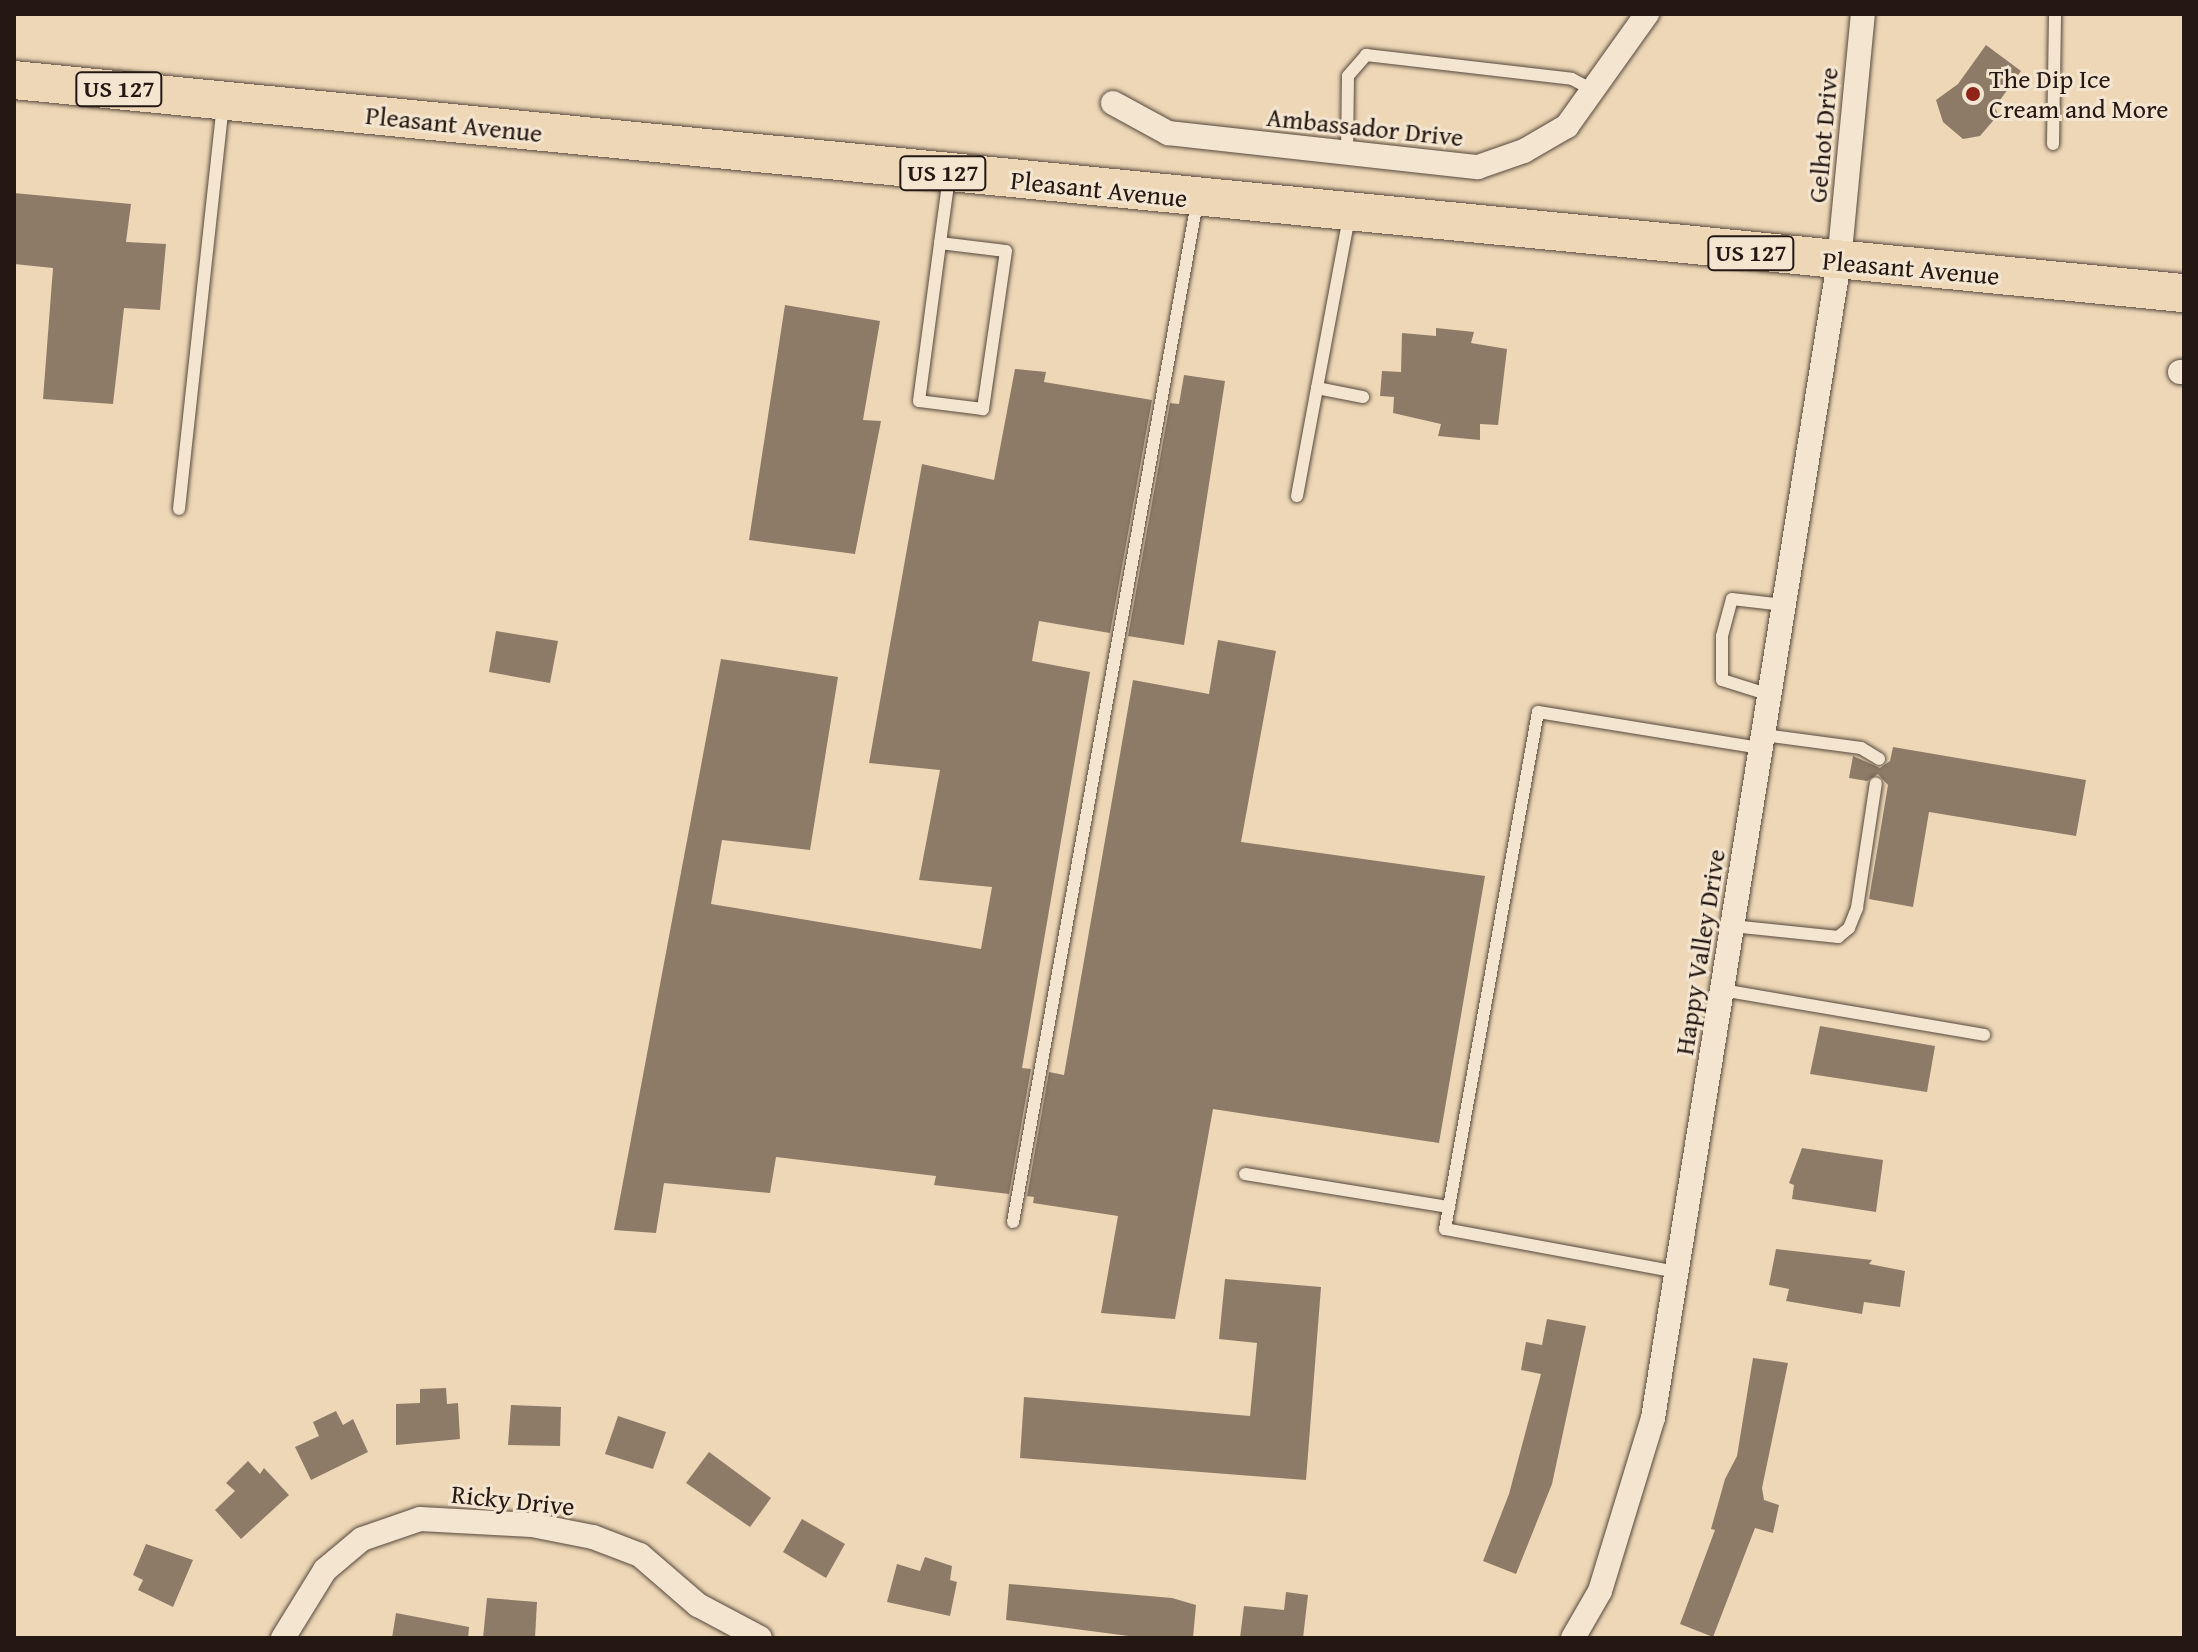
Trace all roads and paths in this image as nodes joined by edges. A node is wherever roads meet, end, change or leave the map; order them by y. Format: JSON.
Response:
{"nodes":[{"id":1,"x":1647,"y":14,"type":"edge"},
{"id":2,"x":1863,"y":14,"type":"edge"},
{"id":3,"x":2055,"y":14,"type":"edge"},
{"id":4,"x":14,"y":80,"type":"edge"},
{"id":5,"x":1593,"y":90,"type":"junction"},
{"id":6,"x":224,"y":100,"type":"junction"},
{"id":7,"x":1113,"y":103,"type":"dead end"},
{"id":8,"x":2053,"y":144,"type":"dead end"},
{"id":9,"x":1347,"y":156,"type":"junction"},
{"id":10,"x":949,"y":174,"type":"junction"},
{"id":11,"x":1197,"y":198,"type":"junction"},
{"id":12,"x":1350,"y":214,"type":"junction"},
{"id":13,"x":940,"y":243,"type":"junction"},
{"id":14,"x":1839,"y":262,"type":"junction"},
{"id":15,"x":2184,"y":293,"type":"edge"},
{"id":16,"x":1317,"y":388,"type":"junction"},
{"id":17,"x":1363,"y":397,"type":"dead end"},
{"id":18,"x":1297,"y":496,"type":"dead end"},
{"id":19,"x":179,"y":509,"type":"dead end"},
{"id":20,"x":1784,"y":605,"type":"junction"},
{"id":21,"x":1770,"y":695,"type":"junction"},
{"id":22,"x":1762,"y":741,"type":"junction"},
{"id":23,"x":1879,"y":759,"type":"dead end"},
{"id":24,"x":1876,"y":783,"type":"dead end"},
{"id":25,"x":1732,"y":926,"type":"junction"},
{"id":26,"x":1722,"y":990,"type":"junction"},
{"id":27,"x":1984,"y":1035,"type":"dead end"},
{"id":28,"x":1245,"y":1174,"type":"dead end"},
{"id":29,"x":1449,"y":1207,"type":"junction"},
{"id":30,"x":1013,"y":1222,"type":"dead end"},
{"id":31,"x":1677,"y":1272,"type":"junction"},
{"id":32,"x":283,"y":1638,"type":"edge"},
{"id":33,"x":760,"y":1638,"type":"edge"},
{"id":34,"x":1573,"y":1638,"type":"edge"}],
"edges":[{"from":1,"to":5,"type":"street","name":"Ambassador Drive"},
{"from":2,"to":14,"type":"street","name":"Gelhot Drive"},
{"from":3,"to":8,"type":"lane"},
{"from":4,"to":6,"type":"main road","name":"Pleasant Avenue","number":"US 127"},
{"from":5,"to":9,"type":"street","name":"Ambassador Drive"},
{"from":5,"to":9,"type":"lane"},
{"from":6,"to":10,"type":"main road","name":"Pleasant Avenue","number":"US 127"},
{"from":6,"to":19,"type":"lane"},
{"from":7,"to":9,"type":"street","name":"Ambassador Drive"},
{"from":10,"to":11,"type":"main road","name":"Pleasant Avenue","number":"US 127"},
{"from":10,"to":13,"type":"lane"},
{"from":11,"to":12,"type":"main road","name":"Pleasant Avenue","number":"US 127"},
{"from":11,"to":30,"type":"lane"},
{"from":12,"to":14,"type":"main road","name":"Pleasant Avenue","number":"US 127"},
{"from":12,"to":16,"type":"lane"},
{"from":13,"to":13,"type":"lane"},
{"from":14,"to":15,"type":"main road","name":"Pleasant Avenue","number":"US 127"},
{"from":14,"to":20,"type":"street","name":"Happy Valley Drive"},
{"from":16,"to":17,"type":"lane"},
{"from":16,"to":18,"type":"lane"},
{"from":20,"to":21,"type":"street","name":"Happy Valley Drive"},
{"from":20,"to":21,"type":"lane"},
{"from":21,"to":22,"type":"street","name":"Happy Valley Drive"},
{"from":22,"to":23,"type":"lane"},
{"from":22,"to":25,"type":"street","name":"Happy Valley Drive"},
{"from":22,"to":29,"type":"lane"},
{"from":24,"to":25,"type":"lane"},
{"from":25,"to":26,"type":"street","name":"Happy Valley Drive"},
{"from":26,"to":27,"type":"lane"},
{"from":26,"to":31,"type":"street","name":"Happy Valley Drive"},
{"from":28,"to":29,"type":"lane"},
{"from":29,"to":31,"type":"lane"},
{"from":31,"to":34,"type":"street","name":"Happy Valley Drive"},
{"from":32,"to":33,"type":"street","name":"Ricky Drive"}]}
